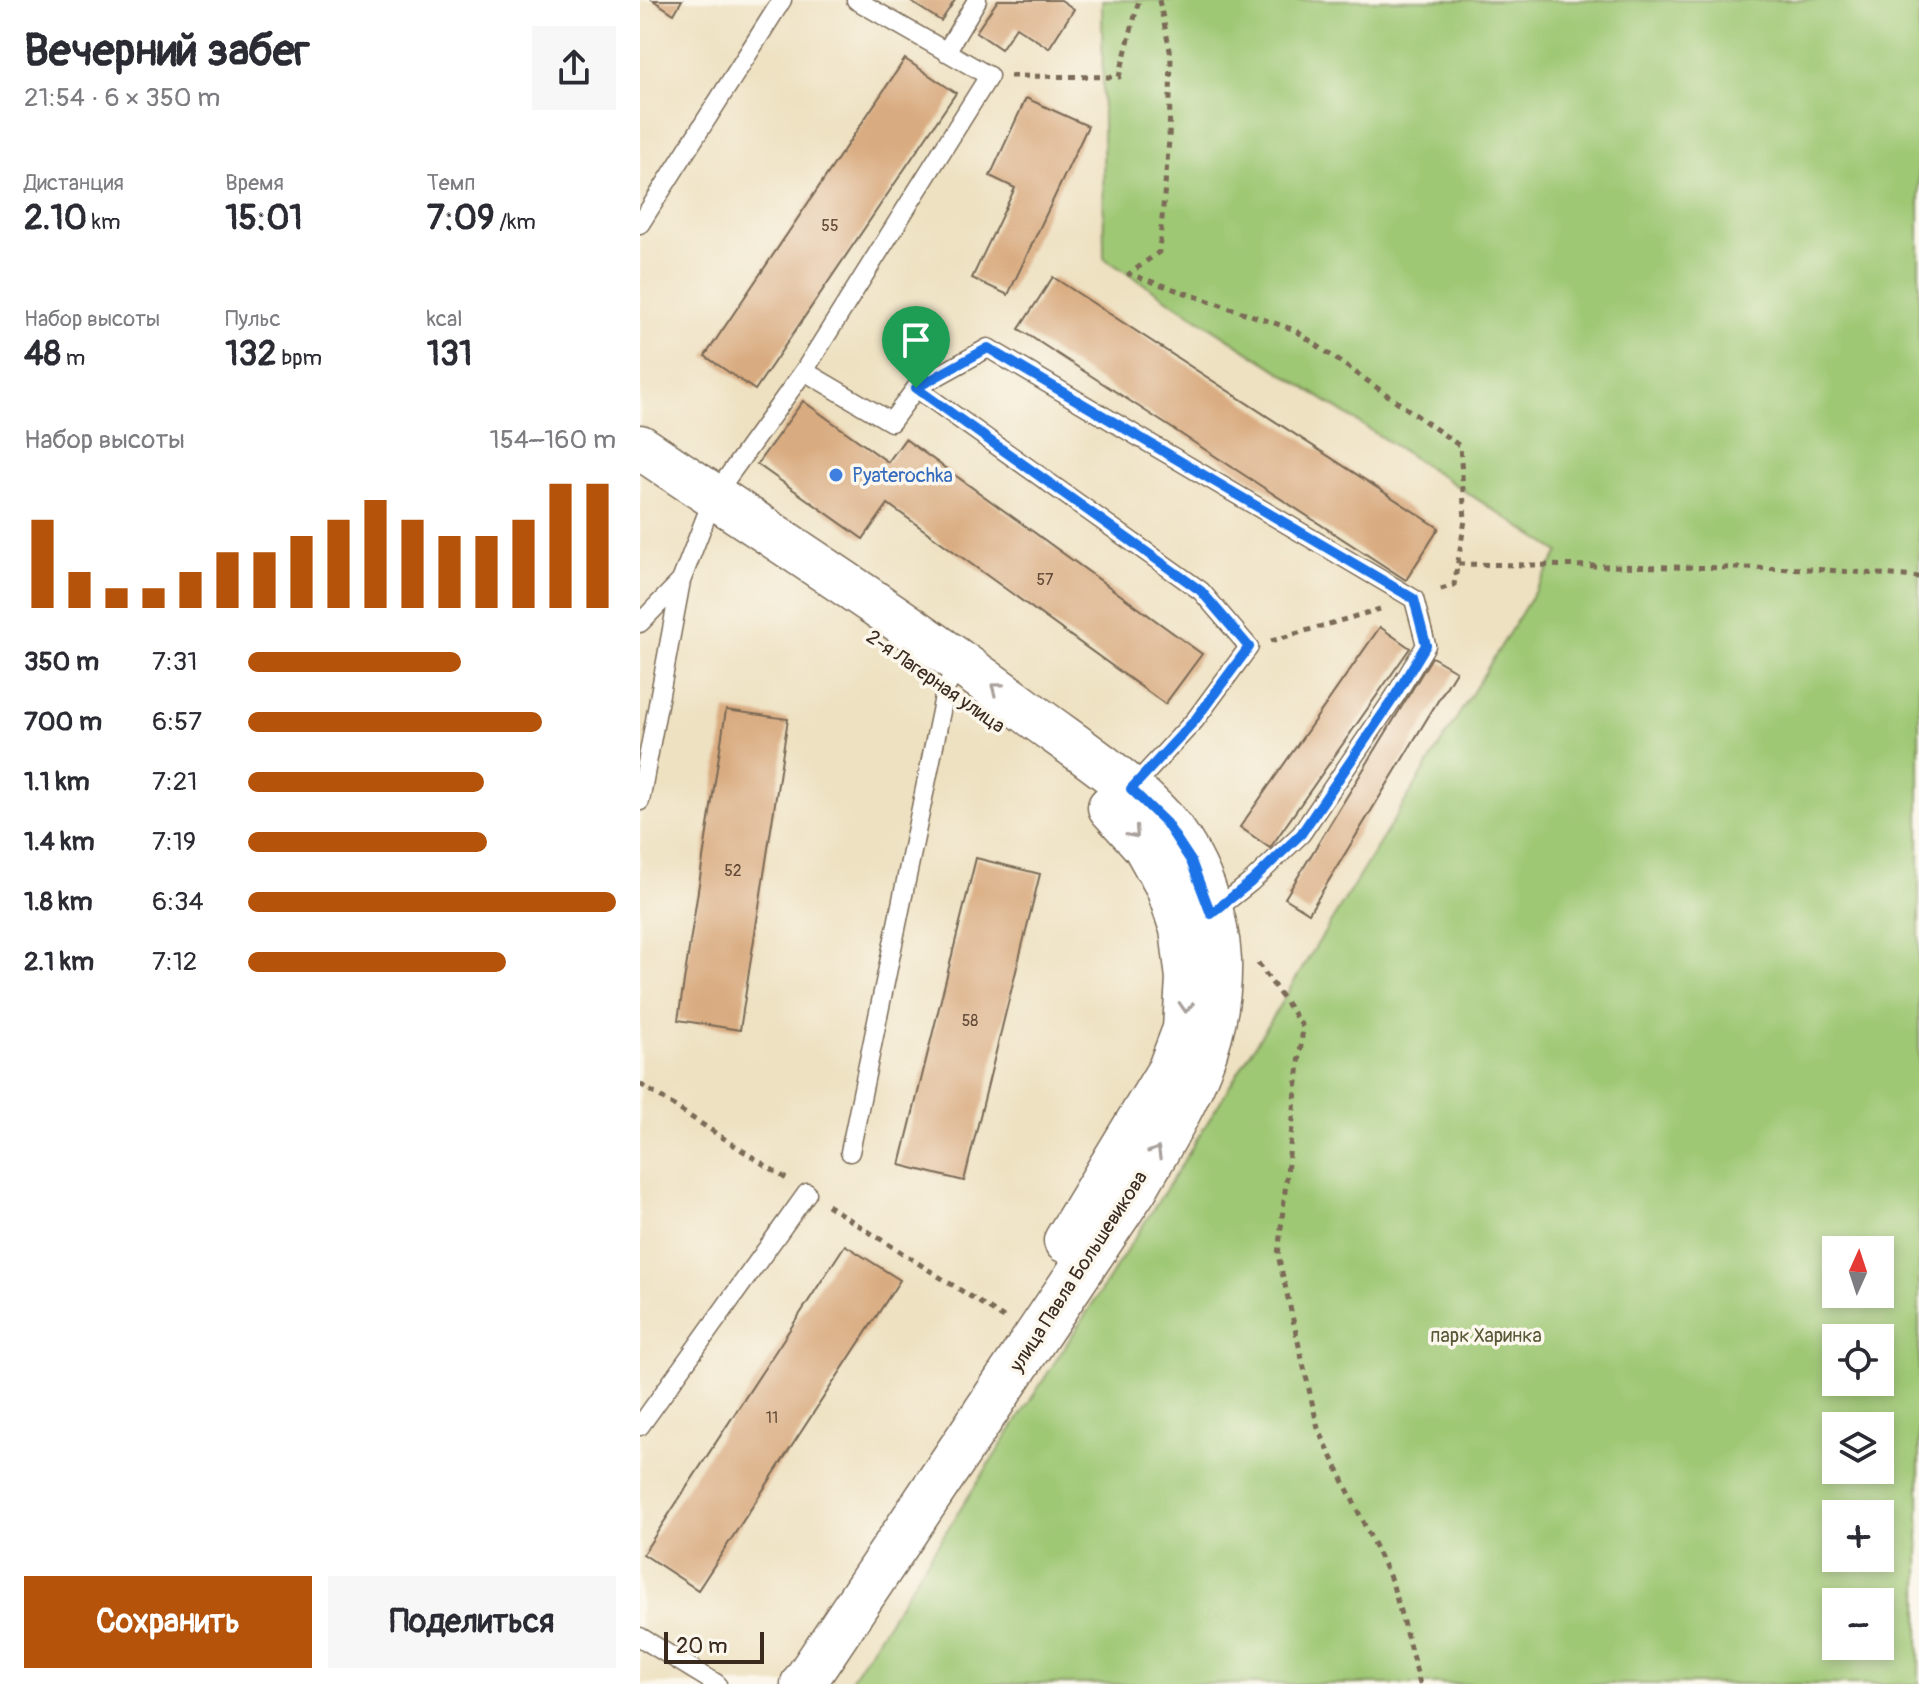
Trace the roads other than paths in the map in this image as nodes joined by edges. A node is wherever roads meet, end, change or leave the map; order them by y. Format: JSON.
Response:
{"nodes":[{"id":1,"x":782,"y":0,"type":"edge"},
{"id":2,"x":856,"y":0,"type":"edge"},
{"id":3,"x":977,"y":0,"type":"edge"},
{"id":4,"x":946,"y":52,"type":"junction"},
{"id":5,"x":640,"y":224,"type":"edge"},
{"id":6,"x":804,"y":371,"type":"junction"},
{"id":7,"x":916,"y":388,"type":"junction"},
{"id":8,"x":640,"y":447,"type":"edge"},
{"id":9,"x":640,"y":477,"type":"edge"},
{"id":10,"x":709,"y":508,"type":"junction"},
{"id":11,"x":681,"y":581,"type":"junction"},
{"id":12,"x":643,"y":613,"type":"edge"},
{"id":13,"x":954,"y":674,"type":"junction"},
{"id":14,"x":1131,"y":789,"type":"junction"},
{"id":15,"x":640,"y":801,"type":"edge"},
{"id":16,"x":1166,"y":823,"type":"joint"},
{"id":17,"x":1196,"y":921,"type":"junction"},
{"id":18,"x":850,"y":1152,"type":"dead end"},
{"id":19,"x":807,"y":1193,"type":"road end"},
{"id":20,"x":640,"y":1426,"type":"edge"},
{"id":21,"x":640,"y":1637,"type":"edge"},
{"id":22,"x":717,"y":1684,"type":"edge"},
{"id":23,"x":769,"y":1684,"type":"edge"},
{"id":24,"x":803,"y":1684,"type":"edge"}],
"edges":[{"from":1,"to":5,"type":"lane"},
{"from":2,"to":4,"type":"lane"},
{"from":3,"to":4,"type":"lane"},
{"from":4,"to":6,"type":"lane"},
{"from":6,"to":7,"type":"lane"},
{"from":6,"to":10,"type":"lane"},
{"from":7,"to":14,"type":"lane"},
{"from":7,"to":17,"type":"lane"},
{"from":8,"to":10,"type":"main road","name":"2-я Лагерная улица"},
{"from":9,"to":10,"type":"main road","name":"2-я Лагерная улица"},
{"from":10,"to":11,"type":"lane"},
{"from":10,"to":13,"type":"main road","name":"2-я Лагерная улица"},
{"from":11,"to":12,"type":"lane"},
{"from":11,"to":15,"type":"lane"},
{"from":14,"to":13,"type":"main road","name":"2-я Лагерная улица","one_way":true},
{"from":13,"to":17,"type":"main road","name":"2-я Лагерная улица","one_way":true},
{"from":13,"to":18,"type":"lane"},
{"from":14,"to":16,"type":"main road","name":"2-я Лагерная улица"},
{"from":16,"to":17,"type":"main road","name":"улица Павла Большевикова"},
{"from":17,"to":23,"type":"main road","name":"улица Павла Большевикова","one_way":true},
{"from":24,"to":17,"type":"main road","name":"улица Павла Большевикова","one_way":true},
{"from":19,"to":20,"type":"lane"},
{"from":21,"to":22,"type":"lane"}]}
